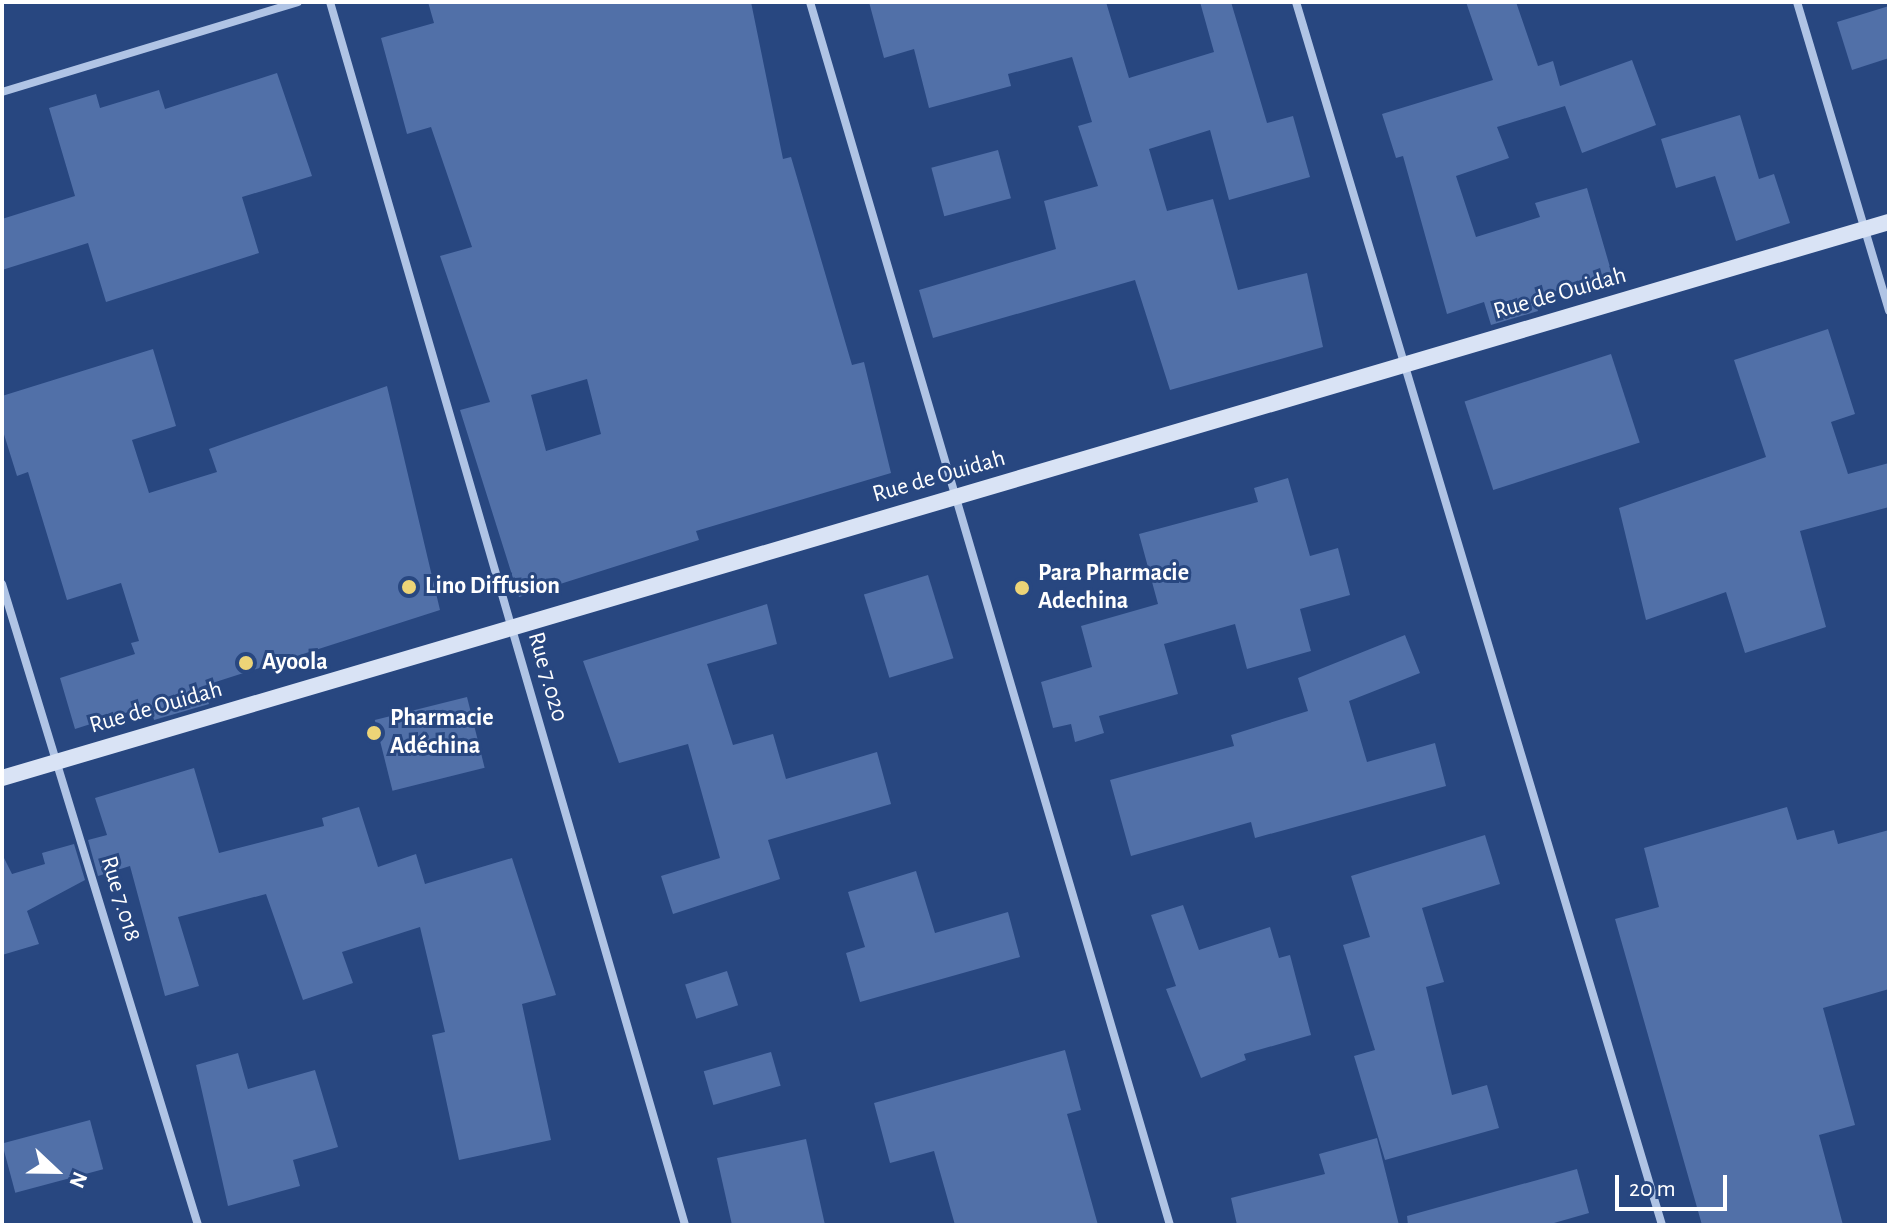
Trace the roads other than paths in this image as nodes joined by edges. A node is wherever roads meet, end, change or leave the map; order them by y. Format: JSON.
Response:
{"nodes":[{"id":1,"x":298,"y":2,"type":"edge"},
{"id":2,"x":330,"y":2,"type":"edge"},
{"id":3,"x":810,"y":2,"type":"edge"},
{"id":4,"x":1296,"y":2,"type":"edge"},
{"id":5,"x":1797,"y":2,"type":"edge"},
{"id":6,"x":2,"y":92,"type":"edge"},
{"id":7,"x":1889,"y":222,"type":"edge"},
{"id":8,"x":1865,"y":229,"type":"junction"},
{"id":9,"x":1889,"y":311,"type":"edge"},
{"id":10,"x":1405,"y":365,"type":"junction"},
{"id":11,"x":956,"y":497,"type":"junction"},
{"id":12,"x":2,"y":584,"type":"edge"},
{"id":13,"x":512,"y":628,"type":"junction"},
{"id":14,"x":57,"y":762,"type":"junction"},
{"id":15,"x":2,"y":778,"type":"edge"},
{"id":16,"x":198,"y":1225,"type":"edge"},
{"id":17,"x":685,"y":1225,"type":"edge"},
{"id":18,"x":1170,"y":1225,"type":"edge"},
{"id":19,"x":1662,"y":1225,"type":"edge"}],
"edges":[{"from":1,"to":6,"type":"street"},
{"from":2,"to":13,"type":"street","name":"Rue 7.020"},
{"from":3,"to":11,"type":"street"},
{"from":4,"to":10,"type":"street"},
{"from":5,"to":8,"type":"street"},
{"from":7,"to":8,"type":"main road","name":"Rue de Ouidah"},
{"from":8,"to":9,"type":"street"},
{"from":8,"to":10,"type":"main road","name":"Rue de Ouidah"},
{"from":10,"to":11,"type":"main road","name":"Rue de Ouidah"},
{"from":10,"to":19,"type":"street"},
{"from":11,"to":13,"type":"main road","name":"Rue de Ouidah"},
{"from":11,"to":18,"type":"street"},
{"from":12,"to":14,"type":"street","name":"Rue 7.018"},
{"from":13,"to":14,"type":"main road","name":"Rue de Ouidah"},
{"from":13,"to":17,"type":"street","name":"Rue 7.020"},
{"from":14,"to":15,"type":"main road","name":"Rue de Ouidah"},
{"from":14,"to":16,"type":"street","name":"Rue 7.018"}]}
